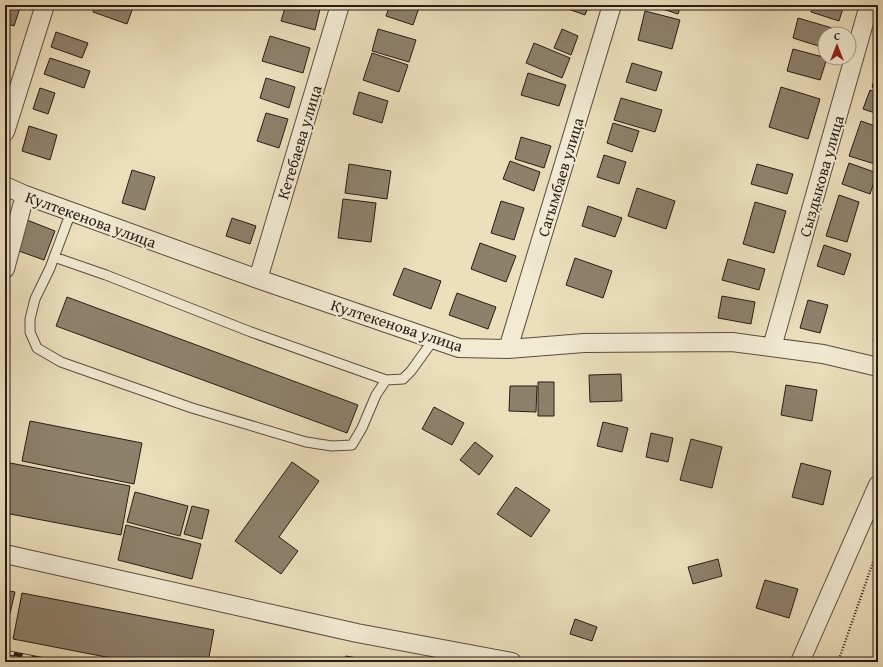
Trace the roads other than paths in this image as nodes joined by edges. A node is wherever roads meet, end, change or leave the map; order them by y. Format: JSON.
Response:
{"nodes":[{"id":1,"x":45,"y":5,"type":"edge"},
{"id":2,"x":340,"y":5,"type":"edge"},
{"id":3,"x":612,"y":5,"type":"edge"},
{"id":4,"x":870,"y":5,"type":"edge"},
{"id":5,"x":5,"y":132,"type":"edge"},
{"id":6,"x":5,"y":186,"type":"edge"},
{"id":7,"x":25,"y":196,"type":"junction"},
{"id":8,"x":72,"y":212,"type":"junction"},
{"id":9,"x":54,"y":257,"type":"junction"},
{"id":10,"x":5,"y":269,"type":"edge"},
{"id":11,"x":258,"y":279,"type":"junction"},
{"id":12,"x":434,"y":339,"type":"junction"},
{"id":13,"x":772,"y":347,"type":"junction"},
{"id":14,"x":508,"y":349,"type":"junction"},
{"id":15,"x":878,"y":367,"type":"edge"},
{"id":16,"x":386,"y":380,"type":"junction"},
{"id":17,"x":878,"y":485,"type":"edge"},
{"id":18,"x":5,"y":554,"type":"edge"},
{"id":19,"x":512,"y":662,"type":"edge"},
{"id":20,"x":800,"y":662,"type":"edge"}],
"edges":[{"from":1,"to":5,"type":"street"},
{"from":2,"to":11,"type":"street","name":"Кетебаева улица"},
{"from":3,"to":14,"type":"street","name":"Сагымбаев улица"},
{"from":4,"to":13,"type":"street","name":"Сыздыкова улица"},
{"from":6,"to":7,"type":"street","name":"Култекенова улица"},
{"from":7,"to":8,"type":"street","name":"Култекенова улица"},
{"from":7,"to":10,"type":"street"},
{"from":8,"to":9,"type":"lane"},
{"from":8,"to":11,"type":"street","name":"Култекенова улица"},
{"from":9,"to":16,"type":"lane"},
{"from":9,"to":16,"type":"lane"},
{"from":11,"to":12,"type":"street","name":"Култекенова улица"},
{"from":12,"to":14,"type":"street","name":"Култекенова улица"},
{"from":12,"to":16,"type":"lane"},
{"from":13,"to":14,"type":"street","name":"Култекенова улица"},
{"from":13,"to":15,"type":"street","name":"Култекенова улица"},
{"from":17,"to":20,"type":"street"},
{"from":18,"to":19,"type":"street"}]}
